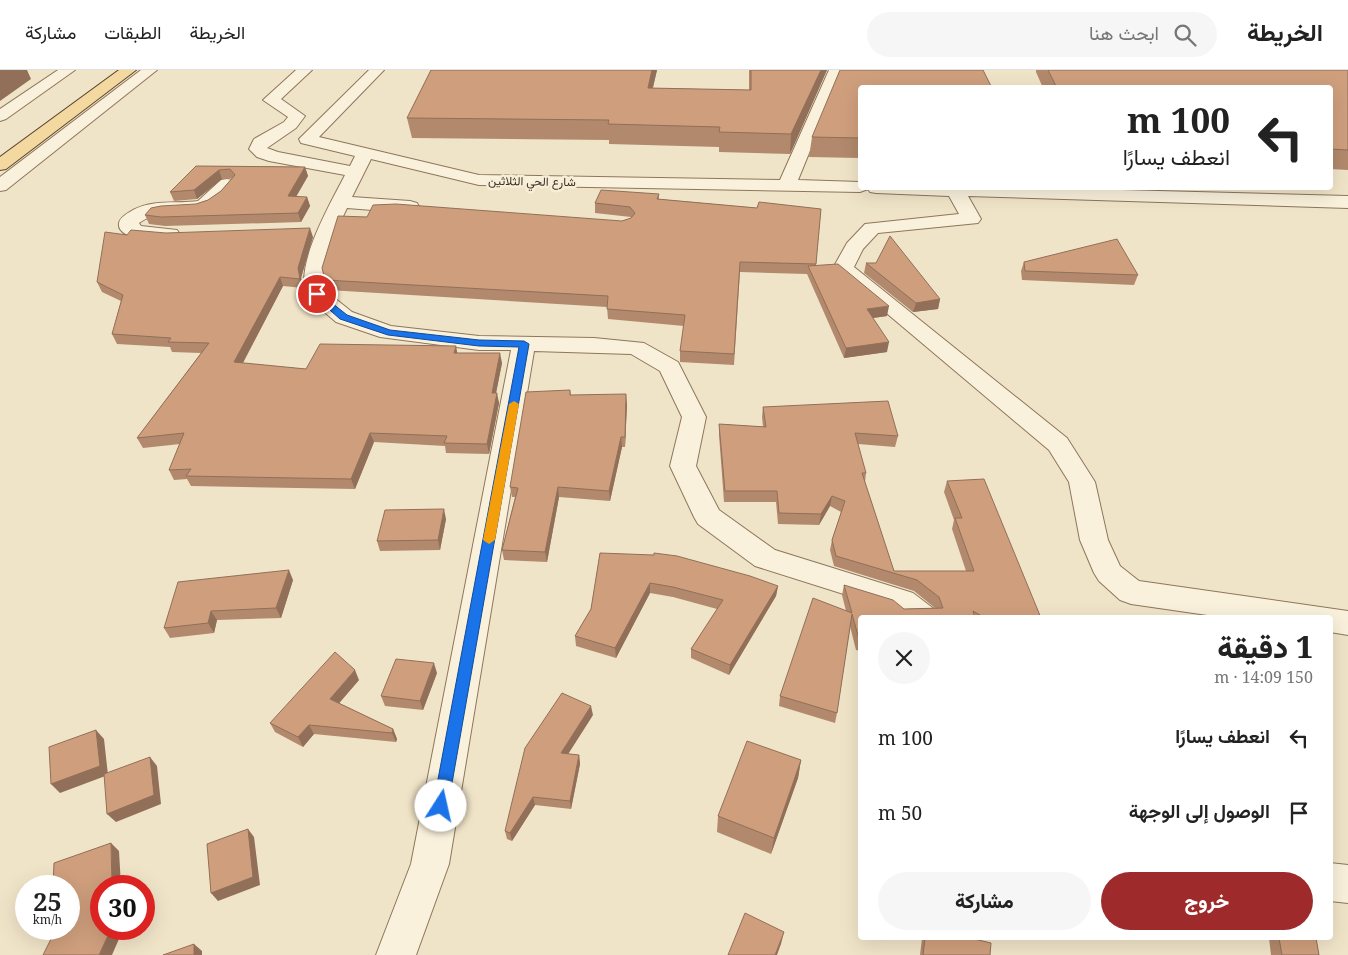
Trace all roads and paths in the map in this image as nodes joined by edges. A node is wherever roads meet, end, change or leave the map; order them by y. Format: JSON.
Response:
{"nodes":[{"id":1,"x":68,"y":70,"type":"edge"},
{"id":2,"x":129,"y":70,"type":"edge"},
{"id":3,"x":150,"y":70,"type":"edge"},
{"id":4,"x":305,"y":70,"type":"edge"},
{"id":5,"x":377,"y":70,"type":"edge"},
{"id":6,"x":836,"y":70,"type":"edge"},
{"id":7,"x":0,"y":116,"type":"edge"},
{"id":8,"x":360,"y":162,"type":"junction"},
{"id":9,"x":0,"y":165,"type":"edge"},
{"id":10,"x":228,"y":184,"type":"edge"},
{"id":11,"x":787,"y":185,"type":"junction"},
{"id":12,"x":0,"y":186,"type":"edge"},
{"id":13,"x":858,"y":187,"type":"edge"},
{"id":14,"x":956,"y":190,"type":"joint"},
{"id":15,"x":339,"y":202,"type":"junction"},
{"id":16,"x":1348,"y":202,"type":"edge"},
{"id":17,"x":427,"y":209,"type":"edge"},
{"id":18,"x":192,"y":234,"type":"edge"},
{"id":19,"x":524,"y":344,"type":"junction"},
{"id":20,"x":919,"y":615,"type":"edge"},
{"id":21,"x":1296,"y":615,"type":"edge"},
{"id":22,"x":1333,"y":620,"type":"edge"},
{"id":23,"x":1348,"y":623,"type":"edge"},
{"id":24,"x":1333,"y":882,"type":"edge"},
{"id":25,"x":1348,"y":884,"type":"edge"},
{"id":26,"x":396,"y":955,"type":"edge"}],
"edges":[{"from":1,"to":7,"type":"street"},
{"from":2,"to":9,"type":"main road"},
{"from":3,"to":12,"type":"street"},
{"from":4,"to":8,"type":"street"},
{"from":5,"to":8,"type":"street","name":"شارع الحي الثلاثين"},
{"from":6,"to":11,"type":"street"},
{"from":8,"to":11,"type":"street","name":"شارع الحي الثلاثين"},
{"from":8,"to":15,"type":"street"},
{"from":10,"to":18,"type":"street"},
{"from":11,"to":13,"type":"street","name":"شارع الحي الثلاثين"},
{"from":14,"to":16,"type":"street"},
{"from":14,"to":21,"type":"street"},
{"from":15,"to":17,"type":"street"},
{"from":15,"to":19,"type":"street"},
{"from":19,"to":20,"type":"street"},
{"from":19,"to":26,"type":"street"},
{"from":22,"to":23,"type":"street"},
{"from":24,"to":25,"type":"street"}]}
